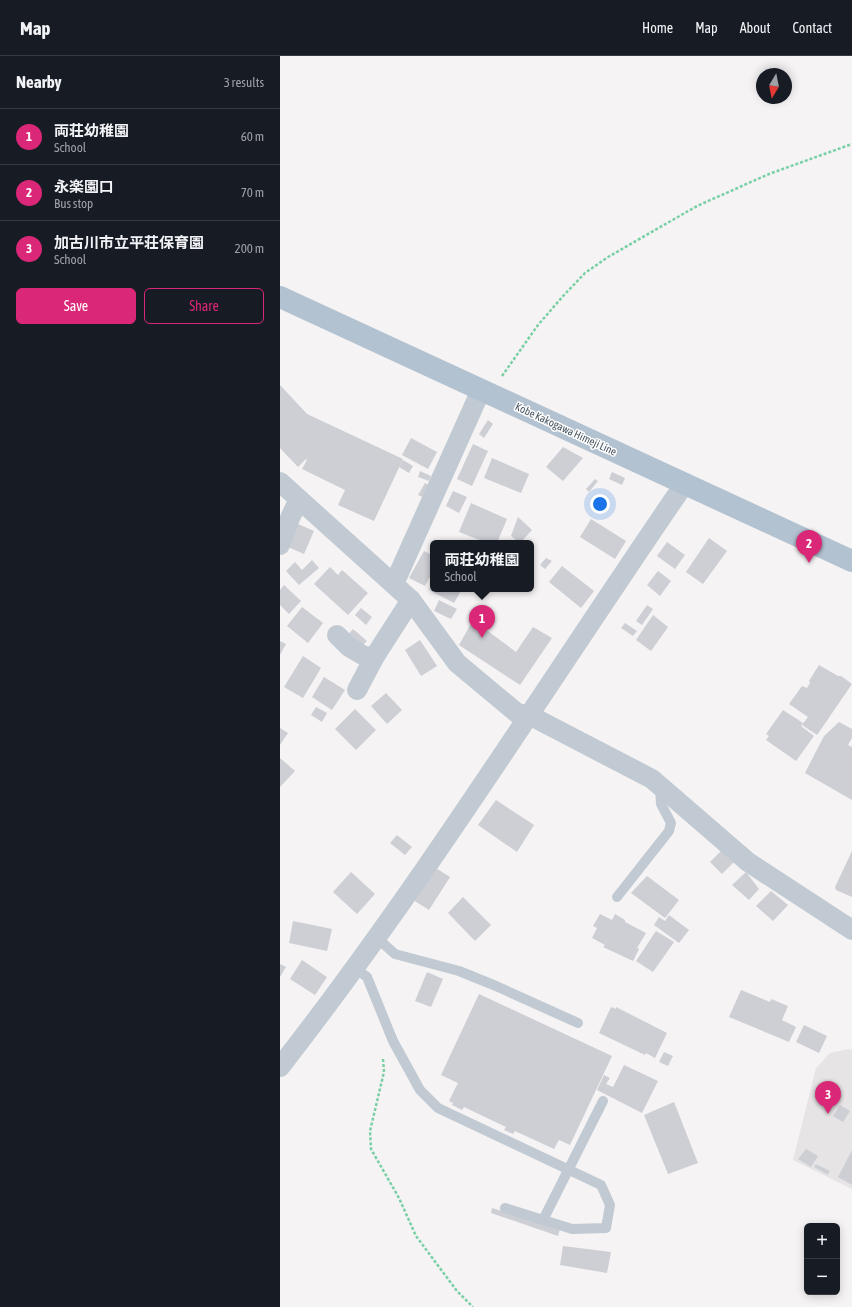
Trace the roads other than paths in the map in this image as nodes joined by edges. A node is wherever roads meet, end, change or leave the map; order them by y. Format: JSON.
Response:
{"nodes":[{"id":1,"x":280,"y":297,"type":"edge"},
{"id":2,"x":487,"y":392,"type":"junction"},
{"id":3,"x":280,"y":482,"type":"edge"},
{"id":4,"x":685,"y":483,"type":"junction"},
{"id":5,"x":299,"y":499,"type":"junction"},
{"id":6,"x":280,"y":545,"type":"edge"},
{"id":7,"x":852,"y":561,"type":"edge"},
{"id":8,"x":394,"y":584,"type":"junction"},
{"id":9,"x":411,"y":600,"type":"junction"},
{"id":10,"x":337,"y":635,"type":"dead end"},
{"id":11,"x":375,"y":656,"type":"junction"},
{"id":12,"x":357,"y":690,"type":"dead end"},
{"id":13,"x":529,"y":715,"type":"junction"},
{"id":14,"x":660,"y":786,"type":"junction"},
{"id":15,"x":618,"y":898,"type":"dead end"},
{"id":16,"x":852,"y":930,"type":"edge"},
{"id":17,"x":376,"y":937,"type":"junction"},
{"id":18,"x":355,"y":968,"type":"junction"},
{"id":19,"x":578,"y":1023,"type":"dead end"},
{"id":20,"x":280,"y":1067,"type":"edge"},
{"id":21,"x":603,"y":1101,"type":"dead end"},
{"id":22,"x":568,"y":1169,"type":"junction"},
{"id":23,"x":505,"y":1208,"type":"dead end"},
{"id":24,"x":543,"y":1220,"type":"junction"}],
"edges":[{"from":1,"to":2,"type":"main road","name":"Kobe Kakogawa Himeji Line"},
{"from":2,"to":4,"type":"main road","name":"Kobe Kakogawa Himeji Line"},
{"from":2,"to":8,"type":"street"},
{"from":3,"to":5,"type":"street"},
{"from":4,"to":7,"type":"main road","name":"Kobe Kakogawa Himeji Line"},
{"from":4,"to":13,"type":"street"},
{"from":5,"to":6,"type":"street"},
{"from":5,"to":8,"type":"street"},
{"from":8,"to":9,"type":"street"},
{"from":9,"to":11,"type":"street"},
{"from":9,"to":13,"type":"street"},
{"from":10,"to":11,"type":"street"},
{"from":11,"to":12,"type":"street"},
{"from":13,"to":14,"type":"street"},
{"from":13,"to":17,"type":"street"},
{"from":14,"to":15,"type":"lane"},
{"from":14,"to":16,"type":"street"},
{"from":17,"to":18,"type":"street"},
{"from":17,"to":19,"type":"lane"},
{"from":18,"to":20,"type":"street"},
{"from":18,"to":22,"type":"lane"},
{"from":21,"to":22,"type":"lane"},
{"from":22,"to":24,"type":"lane"},
{"from":22,"to":24,"type":"lane"},
{"from":23,"to":24,"type":"lane"}]}
